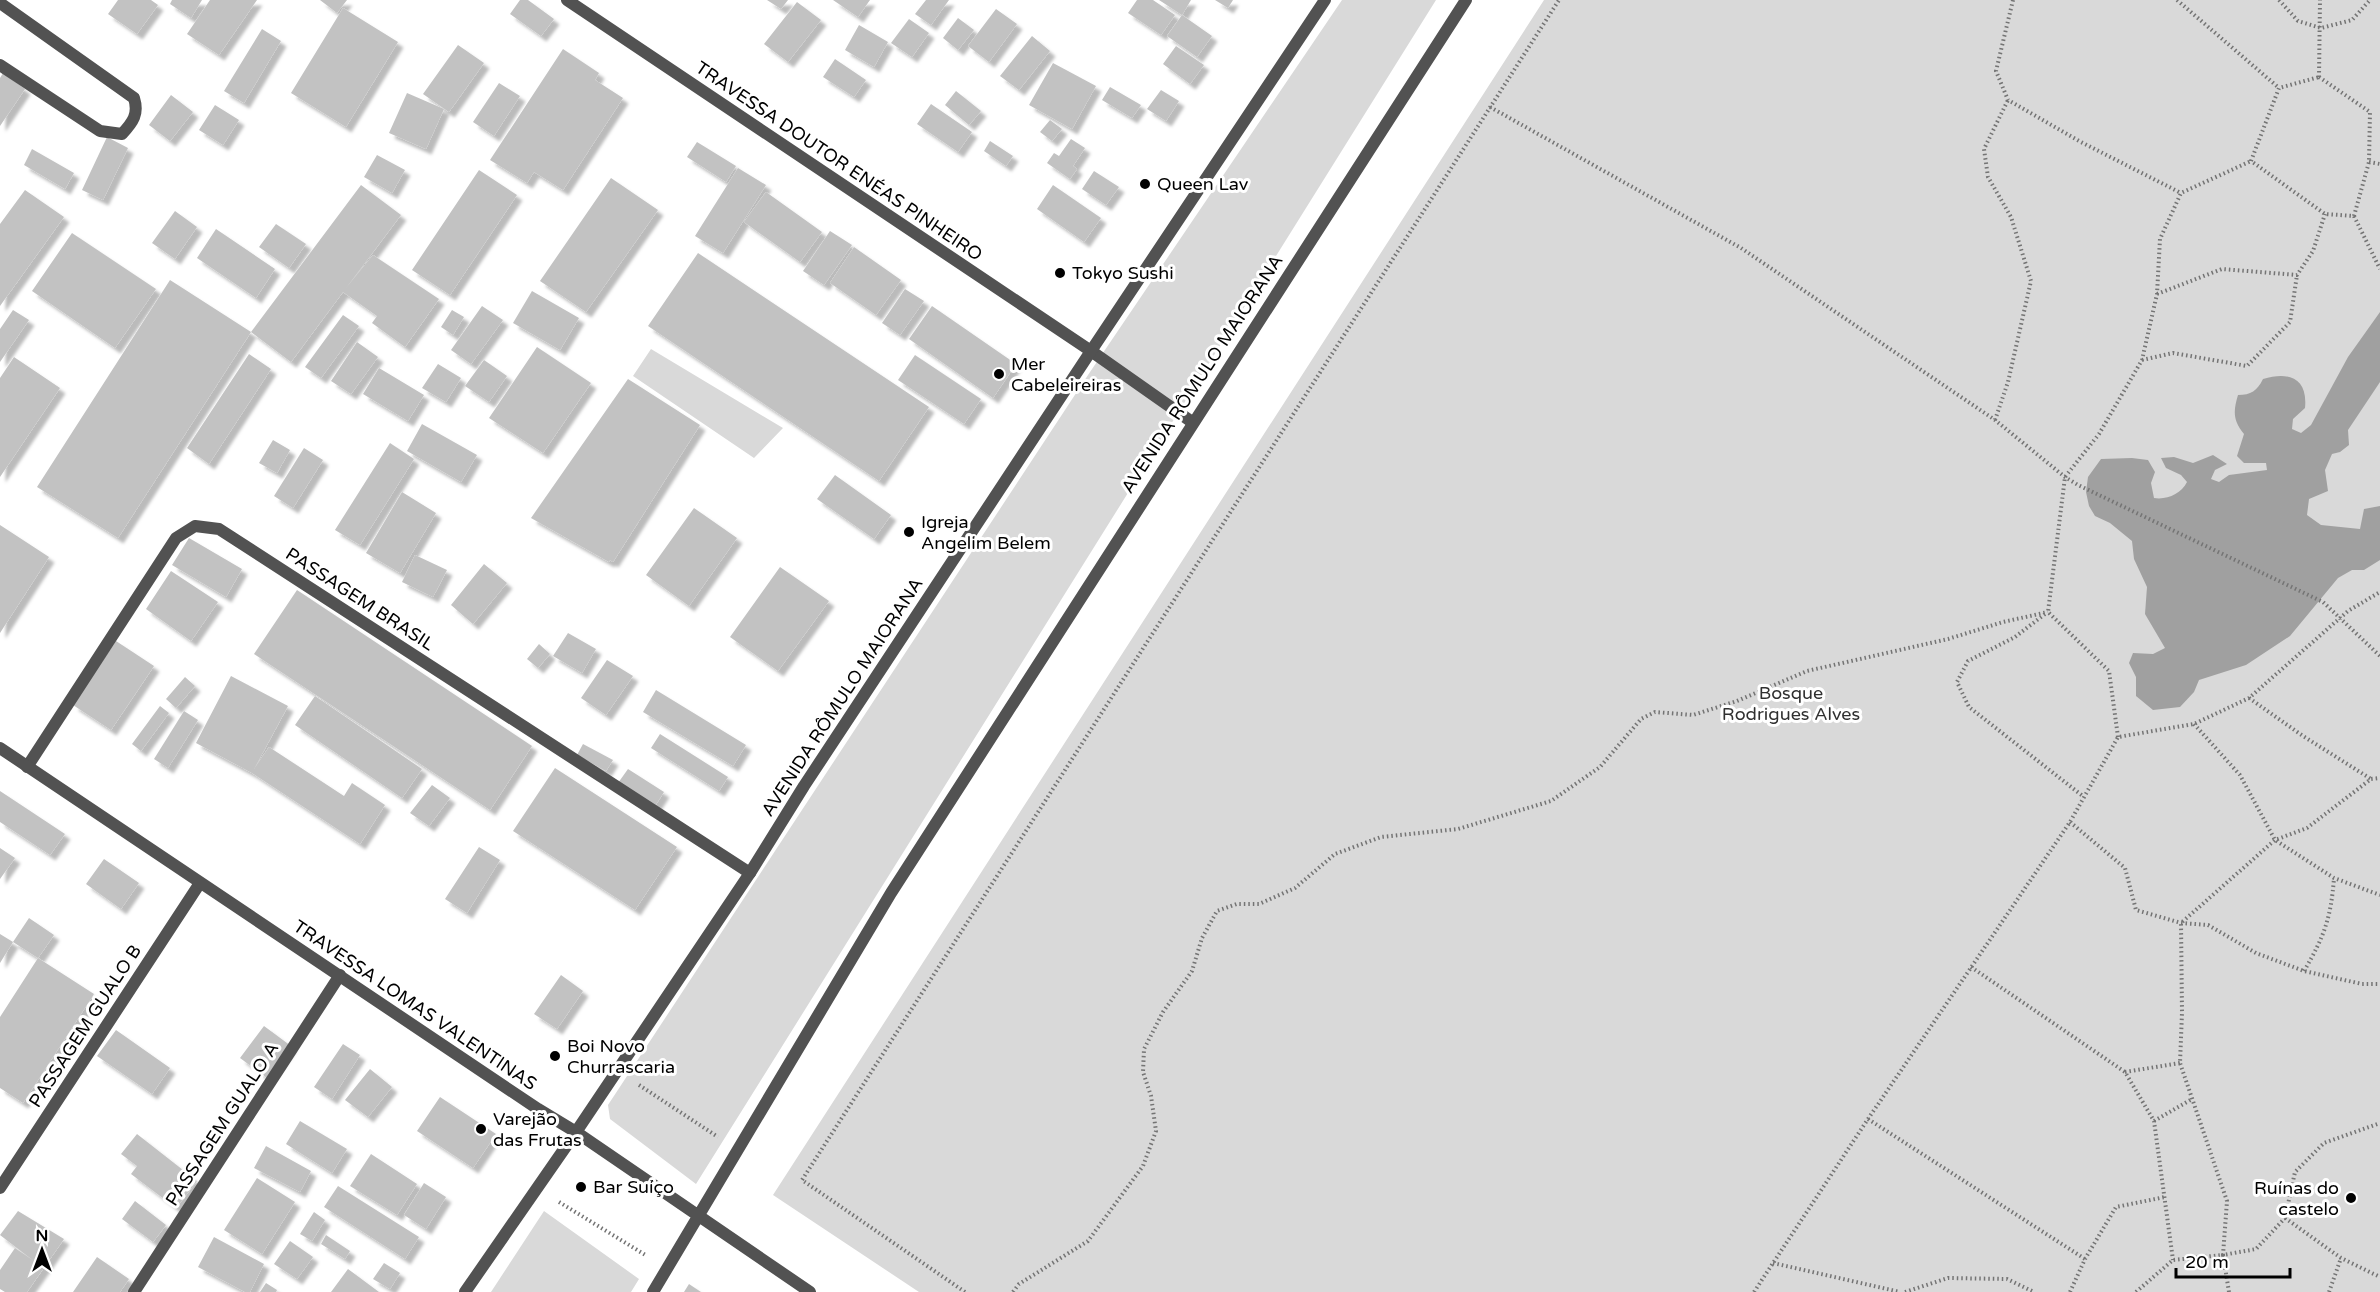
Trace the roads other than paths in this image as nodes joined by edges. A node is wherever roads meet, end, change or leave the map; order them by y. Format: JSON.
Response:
{"nodes":[{"id":1,"x":567,"y":0,"type":"edge"},
{"id":2,"x":1325,"y":0,"type":"edge"},
{"id":3,"x":1466,"y":0,"type":"edge"},
{"id":4,"x":0,"y":3,"type":"edge"},
{"id":5,"x":0,"y":65,"type":"edge"},
{"id":6,"x":1091,"y":351,"type":"junction"},
{"id":7,"x":1192,"y":422,"type":"junction"},
{"id":8,"x":0,"y":748,"type":"edge"},
{"id":9,"x":27,"y":767,"type":"junction"},
{"id":10,"x":750,"y":873,"type":"junction"},
{"id":11,"x":200,"y":883,"type":"junction"},
{"id":12,"x":340,"y":975,"type":"junction"},
{"id":13,"x":576,"y":1132,"type":"junction"},
{"id":14,"x":0,"y":1188,"type":"edge"},
{"id":15,"x":699,"y":1215,"type":"junction"},
{"id":16,"x":134,"y":1292,"type":"edge"},
{"id":17,"x":465,"y":1292,"type":"edge"},
{"id":18,"x":653,"y":1292,"type":"edge"},
{"id":19,"x":810,"y":1292,"type":"edge"}],
"edges":[{"from":1,"to":6,"type":"street","name":"TRAVESSA DOUTOR ENÉAS PINHEIRO"},
{"from":2,"to":6,"type":"street","name":"AVENIDA RÔMULO MAIORANA"},
{"from":3,"to":7,"type":"street","name":"AVENIDA RÔMULO MAIORANA"},
{"from":4,"to":5,"type":"street"},
{"from":6,"to":7,"type":"street","name":"TRAVESSA DOUTOR ENÉAS PINHEIRO"},
{"from":6,"to":10,"type":"street","name":"AVENIDA RÔMULO MAIORANA"},
{"from":7,"to":15,"type":"street","name":"AVENIDA RÔMULO MAIORANA"},
{"from":8,"to":9,"type":"street","name":"TRAVESSA LOMAS VALENTINAS"},
{"from":9,"to":10,"type":"street","name":"PASSAGEM BRASIL"},
{"from":9,"to":11,"type":"street","name":"TRAVESSA LOMAS VALENTINAS"},
{"from":10,"to":13,"type":"street","name":"AVENIDA RÔMULO MAIORANA"},
{"from":11,"to":12,"type":"street","name":"TRAVESSA LOMAS VALENTINAS"},
{"from":11,"to":14,"type":"street","name":"PASSAGEM GUALO B"},
{"from":12,"to":13,"type":"street","name":"TRAVESSA LOMAS VALENTINAS"},
{"from":12,"to":16,"type":"street","name":"PASSAGEM GUALO A"},
{"from":13,"to":15,"type":"street","name":"TRAVESSA LOMAS VALENTINAS"},
{"from":13,"to":17,"type":"street","name":"AVENIDA RÔMULO MAIORANA"},
{"from":15,"to":18,"type":"street","name":"AVENIDA RÔMULO MAIORANA"},
{"from":15,"to":19,"type":"street","name":"TRAVESSA LOMAS VALENTINAS"}]}
